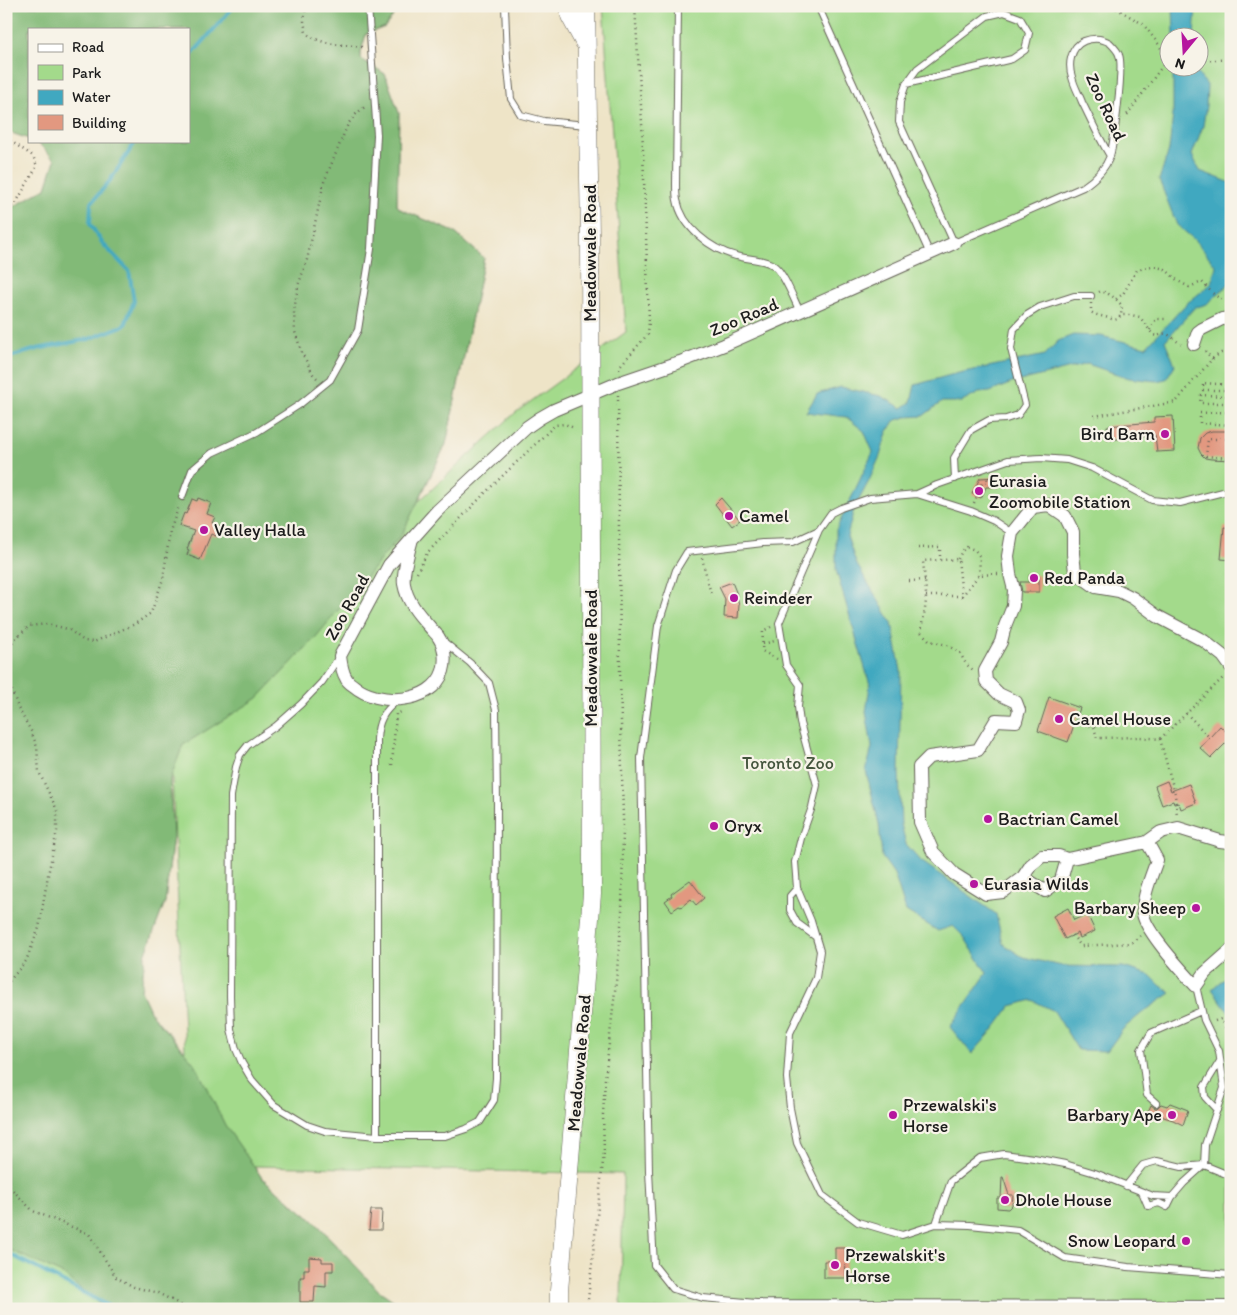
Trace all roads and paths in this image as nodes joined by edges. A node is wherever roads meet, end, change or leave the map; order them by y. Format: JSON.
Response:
{"nodes":[{"id":1,"x":306,"y":6,"type":"edge"},
{"id":2,"x":368,"y":6,"type":"edge"},
{"id":3,"x":505,"y":6,"type":"edge"},
{"id":4,"x":570,"y":6,"type":"edge"},
{"id":5,"x":586,"y":6,"type":"edge"},
{"id":6,"x":635,"y":6,"type":"edge"},
{"id":7,"x":678,"y":6,"type":"edge"},
{"id":8,"x":818,"y":6,"type":"edge"},
{"id":9,"x":1112,"y":6,"type":"edge"},
{"id":10,"x":1160,"y":46,"type":"edge"},
{"id":11,"x":587,"y":47,"type":"junction"},
{"id":12,"x":372,"y":53,"type":"junction"},
{"id":13,"x":1231,"y":59,"type":"edge"},
{"id":14,"x":1210,"y":62,"type":"edge"},
{"id":15,"x":1160,"y":72,"type":"edge"},
{"id":16,"x":906,"y":84,"type":"junction"},
{"id":17,"x":375,"y":99,"type":"junction"},
{"id":18,"x":588,"y":126,"type":"junction"},
{"id":19,"x":1114,"y":132,"type":"junction"},
{"id":20,"x":6,"y":138,"type":"edge"},
{"id":21,"x":1110,"y":156,"type":"junction"},
{"id":22,"x":6,"y":210,"type":"edge"},
{"id":23,"x":954,"y":243,"type":"junction"},
{"id":24,"x":930,"y":254,"type":"junction"},
{"id":25,"x":1092,"y":296,"type":"junction"},
{"id":26,"x":1116,"y":299,"type":"junction"},
{"id":27,"x":1231,"y":300,"type":"edge"},
{"id":28,"x":800,"y":312,"type":"junction"},
{"id":29,"x":1121,"y":315,"type":"junction"},
{"id":30,"x":1167,"y":318,"type":"dead end"},
{"id":31,"x":1231,"y":318,"type":"edge"},
{"id":32,"x":1150,"y":330,"type":"junction"},
{"id":33,"x":1194,"y":344,"type":"joint"},
{"id":34,"x":1231,"y":352,"type":"edge"},
{"id":35,"x":620,"y":367,"type":"dead end"},
{"id":36,"x":324,"y":385,"type":"junction"},
{"id":37,"x":1231,"y":385,"type":"edge"},
{"id":38,"x":1231,"y":390,"type":"edge"},
{"id":39,"x":591,"y":394,"type":"junction"},
{"id":40,"x":1231,"y":396,"type":"edge"},
{"id":41,"x":619,"y":402,"type":"dead end"},
{"id":42,"x":1231,"y":403,"type":"edge"},
{"id":43,"x":1231,"y":412,"type":"edge"},
{"id":44,"x":1094,"y":416,"type":"dead end"},
{"id":45,"x":1231,"y":425,"type":"edge"},
{"id":46,"x":574,"y":428,"type":"dead end"},
{"id":47,"x":1231,"y":439,"type":"edge"},
{"id":48,"x":1231,"y":458,"type":"edge"},
{"id":49,"x":986,"y":468,"type":"junction"},
{"id":50,"x":955,"y":479,"type":"junction"},
{"id":51,"x":1231,"y":490,"type":"edge"},
{"id":52,"x":917,"y":494,"type":"junction"},
{"id":53,"x":182,"y":497,"type":"joint"},
{"id":54,"x":971,"y":510,"type":"junction"},
{"id":55,"x":820,"y":530,"type":"junction"},
{"id":56,"x":1012,"y":533,"type":"junction"},
{"id":57,"x":412,"y":538,"type":"junction"},
{"id":58,"x":918,"y":548,"type":"dead end"},
{"id":59,"x":700,"y":549,"type":"junction"},
{"id":60,"x":940,"y":560,"type":"junction"},
{"id":61,"x":958,"y":560,"type":"junction"},
{"id":62,"x":1010,"y":574,"type":"junction"},
{"id":63,"x":979,"y":575,"type":"junction"},
{"id":64,"x":416,"y":576,"type":"dead end"},
{"id":65,"x":909,"y":580,"type":"dead end"},
{"id":66,"x":925,"y":580,"type":"junction"},
{"id":67,"x":711,"y":594,"type":"dead end"},
{"id":68,"x":926,"y":596,"type":"junction"},
{"id":69,"x":962,"y":596,"type":"junction"},
{"id":70,"x":778,"y":623,"type":"junction"},
{"id":71,"x":440,"y":638,"type":"junction"},
{"id":72,"x":340,"y":656,"type":"junction"},
{"id":73,"x":786,"y":665,"type":"junction"},
{"id":74,"x":1228,"y":672,"type":"edge"},
{"id":75,"x":986,"y":680,"type":"junction"},
{"id":76,"x":401,"y":705,"type":"junction"},
{"id":77,"x":1186,"y":713,"type":"junction"},
{"id":78,"x":1075,"y":721,"type":"dead end"},
{"id":79,"x":1210,"y":738,"type":"dead end"},
{"id":80,"x":1160,"y":739,"type":"junction"},
{"id":81,"x":392,"y":765,"type":"dead end"},
{"id":82,"x":1178,"y":828,"type":"junction"},
{"id":83,"x":1147,"y":842,"type":"junction"},
{"id":84,"x":1230,"y":843,"type":"edge"},
{"id":85,"x":1067,"y":859,"type":"junction"},
{"id":86,"x":1022,"y":877,"type":"junction"},
{"id":87,"x":797,"y":888,"type":"junction"},
{"id":88,"x":1231,"y":896,"type":"edge"},
{"id":89,"x":1231,"y":904,"type":"edge"},
{"id":90,"x":1149,"y":930,"type":"junction"},
{"id":91,"x":1072,"y":935,"type":"dead end"},
{"id":92,"x":816,"y":937,"type":"junction"},
{"id":93,"x":1231,"y":950,"type":"edge"},
{"id":94,"x":6,"y":984,"type":"edge"},
{"id":95,"x":1196,"y":986,"type":"junction"},
{"id":96,"x":1201,"y":1011,"type":"junction"},
{"id":97,"x":1206,"y":1025,"type":"junction"},
{"id":98,"x":1231,"y":1038,"type":"edge"},
{"id":99,"x":1220,"y":1061,"type":"junction"},
{"id":100,"x":1156,"y":1103,"type":"dead end"},
{"id":101,"x":1217,"y":1110,"type":"junction"},
{"id":102,"x":377,"y":1136,"type":"junction"},
{"id":103,"x":1204,"y":1165,"type":"junction"},
{"id":104,"x":1231,"y":1176,"type":"edge"},
{"id":105,"x":6,"y":1183,"type":"edge"},
{"id":106,"x":1126,"y":1186,"type":"junction"},
{"id":107,"x":1142,"y":1192,"type":"junction"},
{"id":108,"x":1172,"y":1197,"type":"junction"},
{"id":109,"x":936,"y":1224,"type":"junction"},
{"id":110,"x":1231,"y":1275,"type":"edge"},
{"id":111,"x":1231,"y":1304,"type":"edge"},
{"id":112,"x":183,"y":1309,"type":"edge"},
{"id":113,"x":559,"y":1309,"type":"edge"},
{"id":114,"x":587,"y":1309,"type":"edge"}],
"edges":[{"from":1,"to":12,"type":"path"},
{"from":2,"to":12,"type":"lane"},
{"from":3,"to":18,"type":"lane"},
{"from":4,"to":11,"type":"main road"},
{"from":5,"to":11,"type":"main road","name":"Meadowvale Road"},
{"from":6,"to":35,"type":"path"},
{"from":7,"to":28,"type":"lane"},
{"from":8,"to":24,"type":"lane"},
{"from":9,"to":10,"type":"path"},
{"from":11,"to":18,"type":"main road","name":"Meadowvale Road"},
{"from":12,"to":17,"type":"lane"},
{"from":13,"to":14,"type":"path"},
{"from":15,"to":19,"type":"path"},
{"from":16,"to":16,"type":"lane"},
{"from":16,"to":23,"type":"lane"},
{"from":17,"to":36,"type":"lane"},
{"from":17,"to":36,"type":"path"},
{"from":18,"to":39,"type":"main road","name":"Meadowvale Road"},
{"from":19,"to":21,"type":"lane","name":"Zoo Road"},
{"from":19,"to":21,"type":"lane","name":"Zoo Road"},
{"from":20,"to":22,"type":"path"},
{"from":21,"to":23,"type":"lane","name":"Zoo Road"},
{"from":23,"to":24,"type":"street","name":"Zoo Road"},
{"from":24,"to":28,"type":"street","name":"Zoo Road"},
{"from":25,"to":26,"type":"path"},
{"from":25,"to":29,"type":"path"},
{"from":25,"to":50,"type":"lane"},
{"from":26,"to":27,"type":"path"},
{"from":26,"to":29,"type":"path"},
{"from":28,"to":39,"type":"street","name":"Zoo Road"},
{"from":29,"to":32,"type":"path"},
{"from":30,"to":32,"type":"path"},
{"from":31,"to":33,"type":"street"},
{"from":32,"to":33,"type":"path"},
{"from":34,"to":44,"type":"path"},
{"from":36,"to":53,"type":"lane"},
{"from":37,"to":38,"type":"path"},
{"from":39,"to":57,"type":"street","name":"Zoo Road"},
{"from":39,"to":113,"type":"main road","name":"Meadowvale Road"},
{"from":40,"to":42,"type":"path"},
{"from":41,"to":114,"type":"path"},
{"from":43,"to":45,"type":"path"},
{"from":46,"to":64,"type":"path"},
{"from":47,"to":48,"type":"path"},
{"from":49,"to":50,"type":"lane"},
{"from":49,"to":51,"type":"lane"},
{"from":49,"to":54,"type":"path"},
{"from":50,"to":52,"type":"lane"},
{"from":52,"to":54,"type":"lane"},
{"from":52,"to":55,"type":"lane"},
{"from":53,"to":94,"type":"path"},
{"from":54,"to":56,"type":"lane"},
{"from":55,"to":59,"type":"lane"},
{"from":55,"to":70,"type":"lane"},
{"from":56,"to":62,"type":"street"},
{"from":56,"to":74,"type":"street"},
{"from":57,"to":71,"type":"street","name":"Zoo Road"},
{"from":57,"to":72,"type":"street","name":"Zoo Road"},
{"from":58,"to":60,"type":"path"},
{"from":59,"to":67,"type":"path"},
{"from":59,"to":111,"type":"lane"},
{"from":60,"to":61,"type":"path"},
{"from":60,"to":66,"type":"path"},
{"from":61,"to":63,"type":"path"},
{"from":61,"to":69,"type":"path"},
{"from":62,"to":63,"type":"path"},
{"from":62,"to":75,"type":"street"},
{"from":63,"to":69,"type":"path"},
{"from":65,"to":66,"type":"path"},
{"from":66,"to":68,"type":"path"},
{"from":68,"to":69,"type":"path"},
{"from":68,"to":75,"type":"path"},
{"from":70,"to":73,"type":"lane"},
{"from":70,"to":73,"type":"path"},
{"from":71,"to":76,"type":"street","name":"Zoo Road"},
{"from":71,"to":102,"type":"lane"},
{"from":72,"to":76,"type":"street","name":"Zoo Road"},
{"from":72,"to":102,"type":"lane"},
{"from":73,"to":87,"type":"lane"},
{"from":74,"to":77,"type":"path"},
{"from":75,"to":86,"type":"street"},
{"from":76,"to":81,"type":"path"},
{"from":76,"to":102,"type":"lane"},
{"from":77,"to":79,"type":"path"},
{"from":77,"to":80,"type":"path"},
{"from":78,"to":80,"type":"path"},
{"from":80,"to":82,"type":"path"},
{"from":82,"to":83,"type":"street"},
{"from":82,"to":84,"type":"street"},
{"from":83,"to":85,"type":"street"},
{"from":83,"to":90,"type":"street"},
{"from":85,"to":86,"type":"street"},
{"from":85,"to":86,"type":"street"},
{"from":87,"to":92,"type":"lane"},
{"from":87,"to":92,"type":"lane"},
{"from":88,"to":89,"type":"path"},
{"from":90,"to":91,"type":"path"},
{"from":90,"to":95,"type":"street"},
{"from":92,"to":109,"type":"lane"},
{"from":93,"to":95,"type":"street"},
{"from":95,"to":96,"type":"lane"},
{"from":96,"to":97,"type":"lane"},
{"from":96,"to":100,"type":"lane"},
{"from":97,"to":98,"type":"path"},
{"from":97,"to":99,"type":"lane"},
{"from":99,"to":101,"type":"lane"},
{"from":99,"to":101,"type":"lane"},
{"from":101,"to":103,"type":"lane"},
{"from":103,"to":104,"type":"lane"},
{"from":103,"to":106,"type":"lane"},
{"from":103,"to":108,"type":"lane"},
{"from":105,"to":112,"type":"path"},
{"from":106,"to":107,"type":"lane"},
{"from":106,"to":109,"type":"lane"},
{"from":107,"to":108,"type":"lane"},
{"from":107,"to":108,"type":"lane"},
{"from":109,"to":110,"type":"lane"}]}
